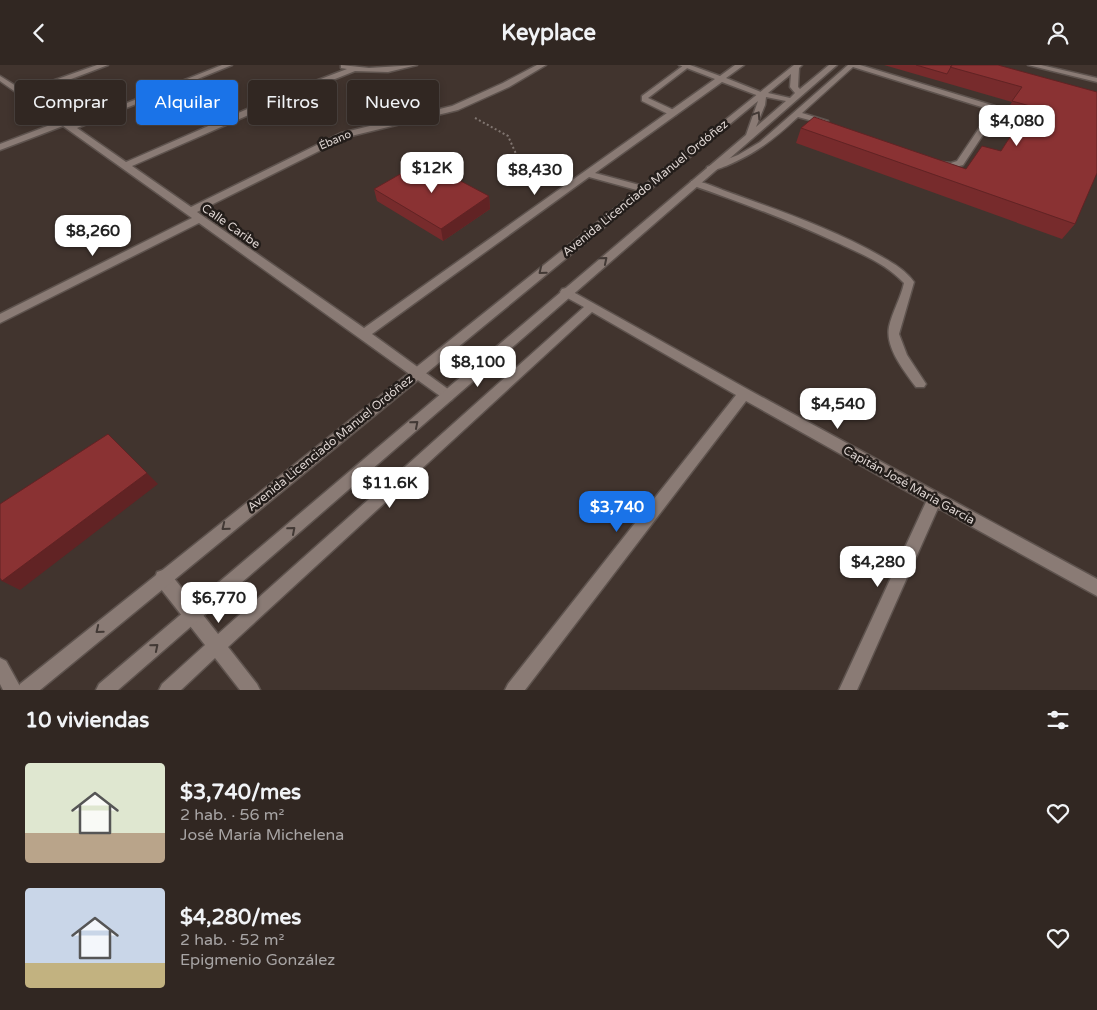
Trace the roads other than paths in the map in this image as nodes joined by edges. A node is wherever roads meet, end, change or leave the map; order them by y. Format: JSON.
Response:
{"nodes":[{"id":1,"x":104,"y":65,"type":"edge"},
{"id":2,"x":228,"y":65,"type":"edge"},
{"id":3,"x":342,"y":65,"type":"edge"},
{"id":4,"x":413,"y":65,"type":"edge"},
{"id":5,"x":542,"y":65,"type":"edge"},
{"id":6,"x":740,"y":65,"type":"edge"},
{"id":7,"x":833,"y":65,"type":"edge"},
{"id":8,"x":853,"y":65,"type":"edge"},
{"id":9,"x":1032,"y":65,"type":"edge"},
{"id":10,"x":1052,"y":65,"type":"edge"},
{"id":11,"x":685,"y":66,"type":"edge"},
{"id":12,"x":796,"y":66,"type":"edge"},
{"id":13,"x":1041,"y":66,"type":"edge"},
{"id":14,"x":352,"y":70,"type":"junction"},
{"id":15,"x":1066,"y":72,"type":"junction"},
{"id":16,"x":0,"y":78,"type":"edge"},
{"id":17,"x":722,"y":78,"type":"junction"},
{"id":18,"x":62,"y":80,"type":"edge"},
{"id":19,"x":1097,"y":80,"type":"edge"},
{"id":20,"x":15,"y":88,"type":"edge"},
{"id":21,"x":762,"y":94,"type":"junction"},
{"id":22,"x":794,"y":97,"type":"junction"},
{"id":23,"x":126,"y":103,"type":"edge"},
{"id":24,"x":808,"y":105,"type":"junction"},
{"id":25,"x":673,"y":113,"type":"junction"},
{"id":26,"x":797,"y":114,"type":"junction"},
{"id":27,"x":68,"y":125,"type":"joint"},
{"id":28,"x":834,"y":127,"type":"edge"},
{"id":29,"x":750,"y":135,"type":"junction"},
{"id":30,"x":0,"y":147,"type":"edge"},
{"id":31,"x":934,"y":161,"type":"edge"},
{"id":32,"x":125,"y":165,"type":"junction"},
{"id":33,"x":710,"y":169,"type":"junction"},
{"id":34,"x":588,"y":174,"type":"junction"},
{"id":35,"x":694,"y":183,"type":"junction"},
{"id":36,"x":644,"y":189,"type":"junction"},
{"id":37,"x":194,"y":215,"type":"junction"},
{"id":38,"x":566,"y":292,"type":"junction"},
{"id":39,"x":591,"y":307,"type":"junction"},
{"id":40,"x":0,"y":319,"type":"edge"},
{"id":41,"x":364,"y":334,"type":"junction"},
{"id":42,"x":416,"y":373,"type":"junction"},
{"id":43,"x":920,"y":384,"type":"dead end"},
{"id":44,"x":744,"y":394,"type":"junction"},
{"id":45,"x":447,"y":396,"type":"junction"},
{"id":46,"x":935,"y":499,"type":"junction"},
{"id":47,"x":163,"y":578,"type":"junction"},
{"id":48,"x":1097,"y":588,"type":"edge"},
{"id":49,"x":193,"y":615,"type":"junction"},
{"id":50,"x":216,"y":647,"type":"junction"},
{"id":51,"x":0,"y":667,"type":"edge"},
{"id":52,"x":13,"y":690,"type":"edge"},
{"id":53,"x":26,"y":690,"type":"edge"},
{"id":54,"x":105,"y":690,"type":"edge"},
{"id":55,"x":168,"y":690,"type":"edge"},
{"id":56,"x":251,"y":690,"type":"edge"},
{"id":57,"x":514,"y":690,"type":"edge"},
{"id":58,"x":848,"y":690,"type":"edge"}],
"edges":[{"from":1,"to":18,"type":"street"},
{"from":2,"to":23,"type":"street"},
{"from":3,"to":14,"type":"street"},
{"from":4,"to":14,"type":"street"},
{"from":5,"to":37,"type":"street","name":"Ébano"},
{"from":6,"to":17,"type":"street"},
{"from":7,"to":22,"type":"street","name":"Avenida Licenciado Manuel Ordóñez"},
{"from":8,"to":24,"type":"lane"},
{"from":8,"to":31,"type":"lane"},
{"from":9,"to":13,"type":"street"},
{"from":10,"to":15,"type":"street"},
{"from":11,"to":17,"type":"street"},
{"from":11,"to":25,"type":"lane"},
{"from":12,"to":21,"type":"street","name":"Avenida Licenciado Manuel Ordóñez"},
{"from":12,"to":22,"type":"street"},
{"from":13,"to":15,"type":"street"},
{"from":14,"to":32,"type":"street"},
{"from":15,"to":19,"type":"street"},
{"from":16,"to":20,"type":"street","name":"Calle Caribe"},
{"from":17,"to":21,"type":"street"},
{"from":17,"to":25,"type":"street"},
{"from":21,"to":22,"type":"street"},
{"from":29,"to":21,"type":"street","one_way":true},
{"from":21,"to":36,"type":"street","name":"Avenida Licenciado Manuel Ordóñez"},
{"from":22,"to":24,"type":"lane"},
{"from":22,"to":29,"type":"street","name":"Avenida Licenciado Manuel Ordóñez"},
{"from":24,"to":26,"type":"lane"},
{"from":25,"to":34,"type":"street"},
{"from":26,"to":28,"type":"lane"},
{"from":26,"to":33,"type":"lane"},
{"from":27,"to":30,"type":"street"},
{"from":27,"to":32,"type":"street","name":"Calle Caribe"},
{"from":29,"to":33,"type":"street","name":"Avenida Licenciado Manuel Ordóñez"},
{"from":32,"to":37,"type":"street","name":"Calle Caribe"},
{"from":33,"to":35,"type":"street","name":"Avenida Licenciado Manuel Ordóñez"},
{"from":34,"to":36,"type":"street"},
{"from":34,"to":41,"type":"street"},
{"from":38,"to":35,"type":"street","name":"Avenida Licenciado Manuel Ordóñez","one_way":true},
{"from":35,"to":43,"type":"lane"},
{"from":36,"to":42,"type":"street","name":"Avenida Licenciado Manuel Ordóñez","one_way":true},
{"from":37,"to":40,"type":"street","name":"Ébano"},
{"from":37,"to":41,"type":"street","name":"Calle Caribe"},
{"from":38,"to":39,"type":"street","name":"Capitán José María García"},
{"from":38,"to":45,"type":"street","name":"Avenida Licenciado Manuel Ordóñez"},
{"from":39,"to":44,"type":"street","name":"Capitán José María García"},
{"from":39,"to":50,"type":"street"},
{"from":41,"to":42,"type":"street","name":"Calle Caribe"},
{"from":42,"to":45,"type":"street","name":"Calle Caribe"},
{"from":42,"to":47,"type":"street","name":"Avenida Licenciado Manuel Ordóñez","one_way":true},
{"from":44,"to":46,"type":"street","name":"Capitán José María García"},
{"from":44,"to":57,"type":"street"},
{"from":49,"to":45,"type":"street","name":"Avenida Licenciado Manuel Ordóñez","one_way":true},
{"from":46,"to":48,"type":"street","name":"Capitán José María García"},
{"from":46,"to":58,"type":"street"},
{"from":47,"to":49,"type":"street"},
{"from":47,"to":53,"type":"street","name":"Avenida Licenciado Manuel Ordóñez","one_way":true},
{"from":49,"to":50,"type":"street"},
{"from":54,"to":49,"type":"street","name":"Avenida Licenciado Manuel Ordóñez","one_way":true},
{"from":50,"to":55,"type":"street"},
{"from":50,"to":56,"type":"street"},
{"from":51,"to":52,"type":"street"}]}
